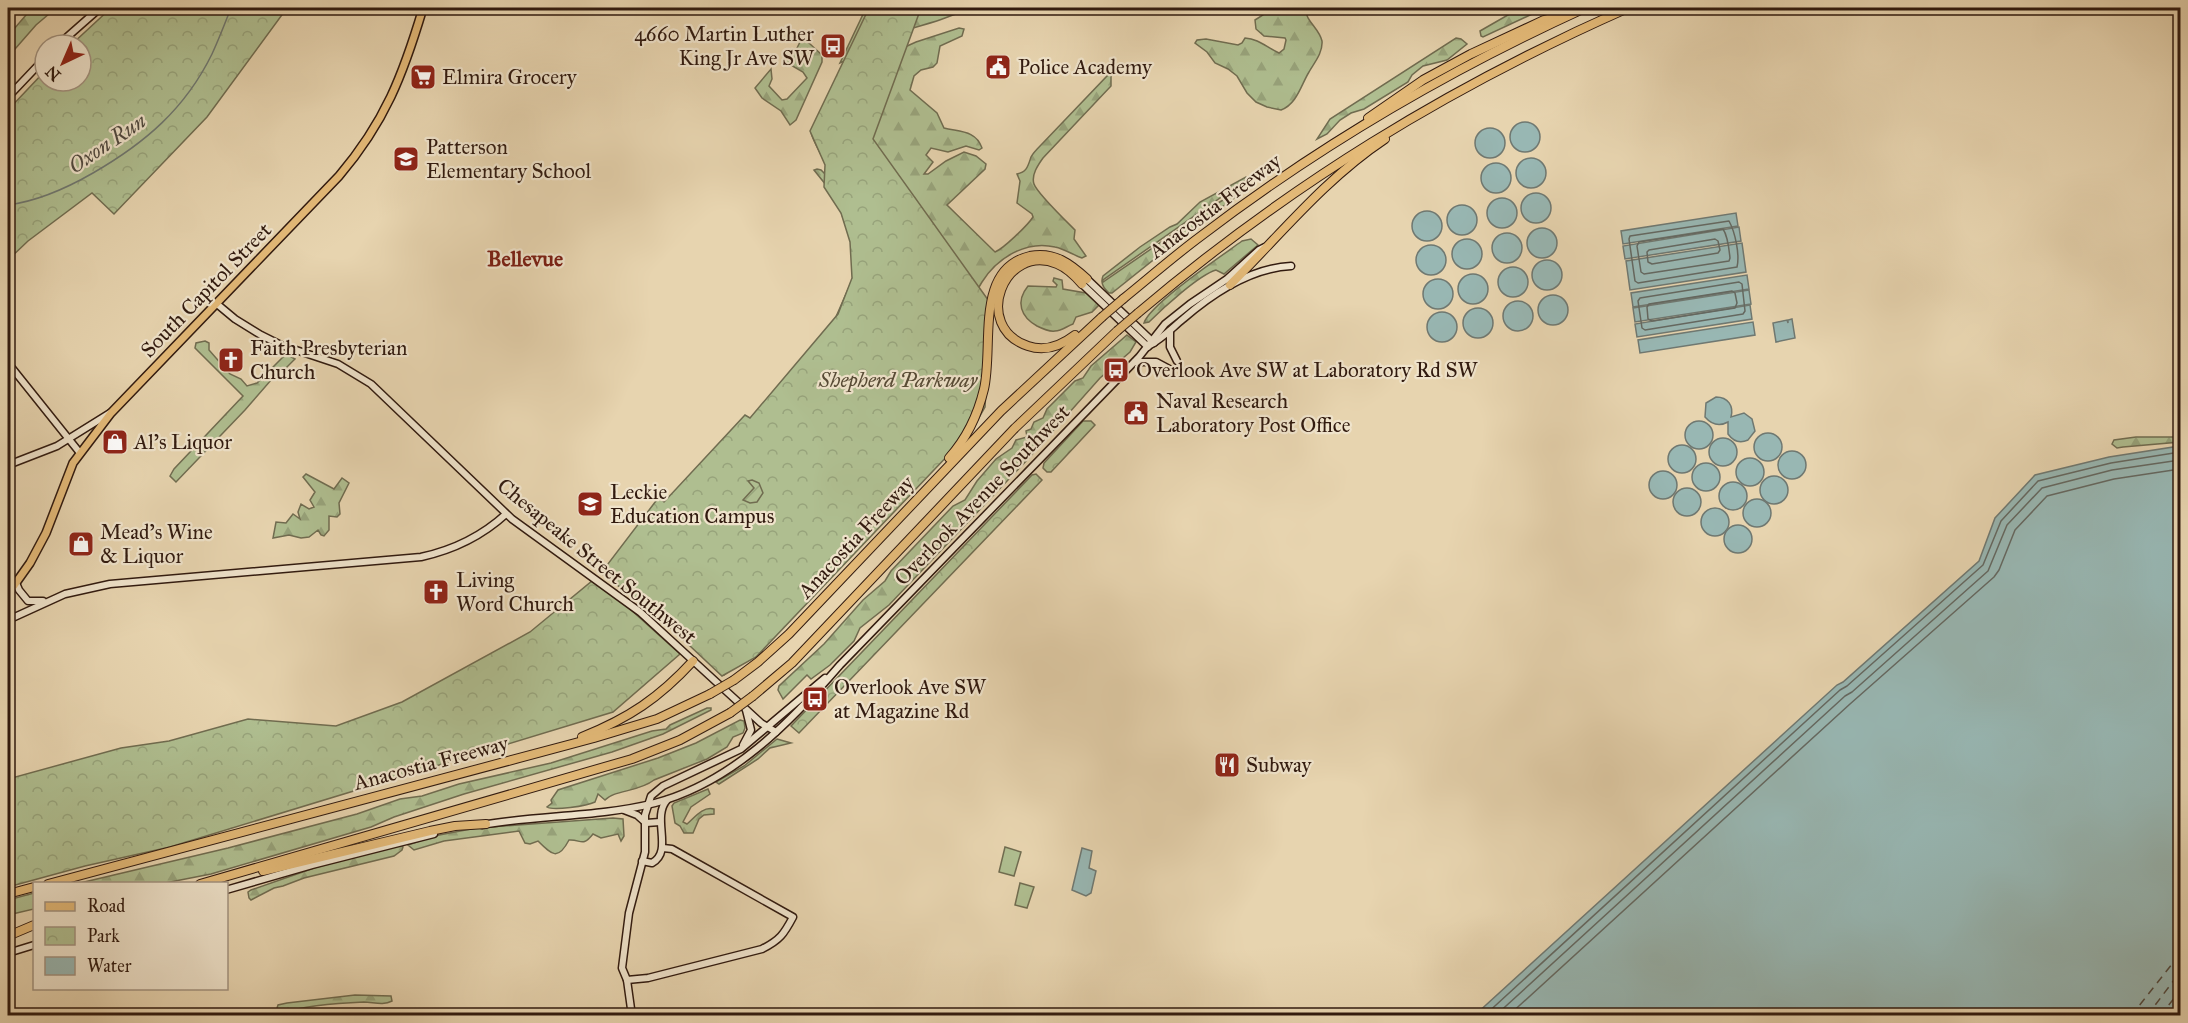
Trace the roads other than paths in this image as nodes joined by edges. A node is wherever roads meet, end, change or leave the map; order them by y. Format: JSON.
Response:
{"nodes":[{"id":1,"x":100,"y":8,"type":"edge"},
{"id":2,"x":423,"y":8,"type":"edge"},
{"id":3,"x":1585,"y":8,"type":"edge"},
{"id":4,"x":1628,"y":8,"type":"edge"},
{"id":5,"x":72,"y":33,"type":"edge"},
{"id":6,"x":1509,"y":64,"type":"junction"},
{"id":7,"x":33,"y":71,"type":"edge"},
{"id":8,"x":8,"y":97,"type":"edge"},
{"id":9,"x":1266,"y":247,"type":"junction"},
{"id":10,"x":1291,"y":266,"type":"dead end"},
{"id":11,"x":1085,"y":281,"type":"junction"},
{"id":12,"x":1230,"y":285,"type":"junction"},
{"id":13,"x":217,"y":304,"type":"junction"},
{"id":14,"x":1101,"y":316,"type":"junction"},
{"id":15,"x":1171,"y":329,"type":"junction"},
{"id":16,"x":1151,"y":344,"type":"junction"},
{"id":17,"x":1177,"y":361,"type":"dead end"},
{"id":18,"x":1134,"y":362,"type":"junction"},
{"id":19,"x":8,"y":363,"type":"edge"},
{"id":20,"x":1171,"y":370,"type":"dead end"},
{"id":21,"x":111,"y":413,"type":"junction"},
{"id":22,"x":68,"y":439,"type":"junction"},
{"id":23,"x":80,"y":453,"type":"junction"},
{"id":24,"x":8,"y":465,"type":"edge"},
{"id":25,"x":506,"y":514,"type":"junction"},
{"id":26,"x":875,"y":544,"type":"junction"},
{"id":27,"x":16,"y":583,"type":"junction"},
{"id":28,"x":8,"y":594,"type":"edge"},
{"id":29,"x":47,"y":601,"type":"junction"},
{"id":30,"x":8,"y":620,"type":"edge"},
{"id":31,"x":693,"y":661,"type":"junction"},
{"id":32,"x":840,"y":666,"type":"junction"},
{"id":33,"x":746,"y":710,"type":"junction"},
{"id":34,"x":768,"y":727,"type":"junction"},
{"id":35,"x":776,"y":732,"type":"junction"},
{"id":36,"x":736,"y":752,"type":"junction"},
{"id":37,"x":516,"y":759,"type":"junction"},
{"id":38,"x":669,"y":798,"type":"junction"},
{"id":39,"x":647,"y":804,"type":"junction"},
{"id":40,"x":621,"y":809,"type":"junction"},
{"id":41,"x":660,"y":822,"type":"junction"},
{"id":42,"x":646,"y":823,"type":"junction"},
{"id":43,"x":486,"y":824,"type":"junction"},
{"id":44,"x":663,"y":848,"type":"junction"},
{"id":45,"x":642,"y":861,"type":"junction"},
{"id":46,"x":223,"y":877,"type":"junction"},
{"id":47,"x":55,"y":882,"type":"edge"},
{"id":48,"x":207,"y":882,"type":"edge"},
{"id":49,"x":33,"y":887,"type":"edge"},
{"id":50,"x":228,"y":889,"type":"edge"},
{"id":51,"x":8,"y":892,"type":"edge"},
{"id":52,"x":33,"y":925,"type":"edge"},
{"id":53,"x":33,"y":925,"type":"edge"},
{"id":54,"x":8,"y":931,"type":"edge"},
{"id":55,"x":8,"y":936,"type":"edge"},
{"id":56,"x":33,"y":945,"type":"edge"},
{"id":57,"x":8,"y":953,"type":"edge"},
{"id":58,"x":627,"y":980,"type":"junction"},
{"id":59,"x":632,"y":1016,"type":"edge"}],
"edges":[{"from":1,"to":5,"type":"street"},
{"from":2,"to":13,"type":"main road","name":"South Capitol Street"},
{"from":3,"to":14,"type":"highway","name":"Anacostia Freeway","bridge":true},
{"from":4,"to":6,"type":"highway","name":"Anacostia Freeway"},
{"from":6,"to":9,"type":"highway"},
{"from":6,"to":46,"type":"highway","name":"Anacostia Freeway","bridge":true},
{"from":7,"to":8,"type":"street"},
{"from":9,"to":12,"type":"highway"},
{"from":9,"to":16,"type":"street"},
{"from":10,"to":12,"type":"street"},
{"from":11,"to":14,"type":"highway"},
{"from":11,"to":16,"type":"street"},
{"from":11,"to":26,"type":"highway"},
{"from":12,"to":15,"type":"street"},
{"from":13,"to":21,"type":"main road","name":"South Capitol Street"},
{"from":13,"to":25,"type":"street","name":"Chesapeake Street Southwest"},
{"from":14,"to":26,"type":"highway","name":"Anacostia Freeway"},
{"from":15,"to":16,"type":"street"},
{"from":15,"to":17,"type":"street"},
{"from":16,"to":18,"type":"street","name":"Overlook Avenue Southwest"},
{"from":18,"to":20,"type":"street"},
{"from":18,"to":32,"type":"street","name":"Overlook Avenue Southwest"},
{"from":19,"to":22,"type":"street"},
{"from":21,"to":22,"type":"street"},
{"from":21,"to":23,"type":"main road","name":"South Capitol Street"},
{"from":22,"to":23,"type":"street"},
{"from":22,"to":24,"type":"street"},
{"from":23,"to":27,"type":"main road","name":"South Capitol Street"},
{"from":25,"to":29,"type":"street"},
{"from":25,"to":31,"type":"street","name":"Chesapeake Street Southwest"},
{"from":26,"to":37,"type":"highway","name":"Anacostia Freeway","bridge":true},
{"from":27,"to":28,"type":"main road","name":"South Capitol Street"},
{"from":27,"to":29,"type":"street"},
{"from":29,"to":30,"type":"street"},
{"from":31,"to":33,"type":"street","name":"Chesapeake Street Southwest"},
{"from":31,"to":37,"type":"highway"},
{"from":32,"to":34,"type":"street","name":"Overlook Avenue Southwest"},
{"from":32,"to":35,"type":"street","name":"Overlook Avenue Southwest"},
{"from":33,"to":34,"type":"street","name":"Chesapeake Street Southwest"},
{"from":33,"to":36,"type":"street"},
{"from":34,"to":35,"type":"street","name":"Chesapeake Street Southwest"},
{"from":34,"to":36,"type":"street","name":"Overlook Avenue Southwest"},
{"from":35,"to":38,"type":"street","name":"Overlook Avenue Southwest"},
{"from":36,"to":39,"type":"street","name":"Overlook Avenue Southwest"},
{"from":37,"to":47,"type":"highway","name":"Anacostia Freeway"},
{"from":38,"to":39,"type":"street","name":"Overlook Avenue Southwest"},
{"from":38,"to":41,"type":"street"},
{"from":39,"to":40,"type":"street","name":"Overlook Avenue Southwest"},
{"from":39,"to":42,"type":"street"},
{"from":40,"to":42,"type":"street"},
{"from":40,"to":43,"type":"street","name":"Overlook Avenue Southwest"},
{"from":41,"to":42,"type":"street"},
{"from":41,"to":44,"type":"street"},
{"from":42,"to":45,"type":"street"},
{"from":43,"to":46,"type":"highway"},
{"from":43,"to":50,"type":"street","name":"Overlook Avenue Southwest"},
{"from":44,"to":45,"type":"street"},
{"from":44,"to":58,"type":"street"},
{"from":45,"to":58,"type":"street"},
{"from":46,"to":48,"type":"highway","name":"Anacostia Freeway"},
{"from":49,"to":51,"type":"highway"},
{"from":52,"to":54,"type":"highway"},
{"from":53,"to":55,"type":"highway"},
{"from":56,"to":57,"type":"street"},
{"from":58,"to":59,"type":"street"}]}
